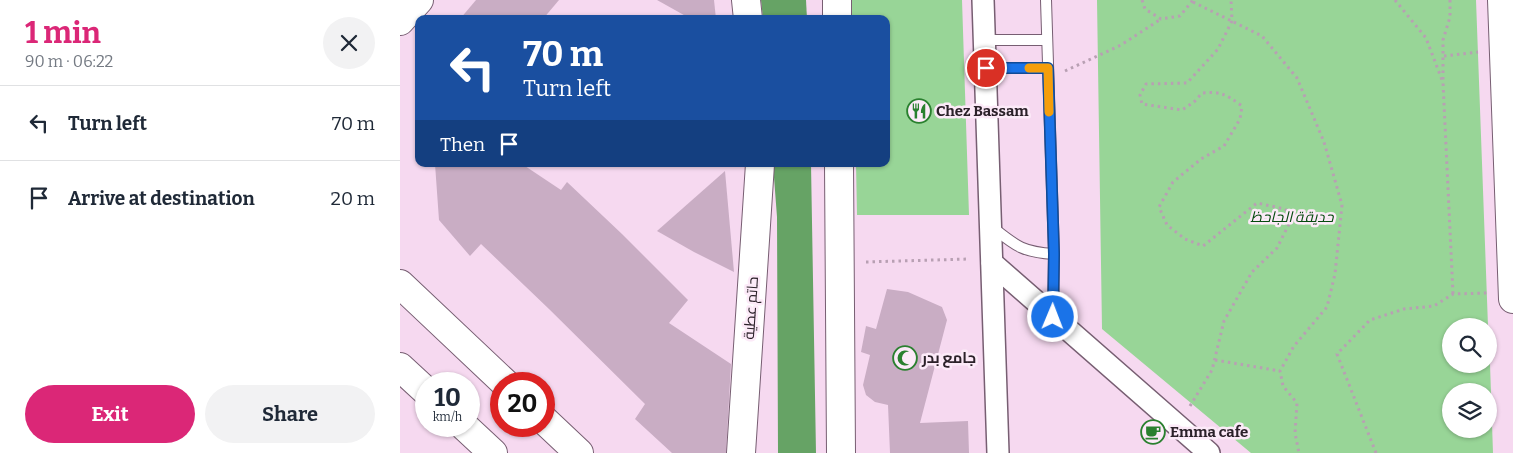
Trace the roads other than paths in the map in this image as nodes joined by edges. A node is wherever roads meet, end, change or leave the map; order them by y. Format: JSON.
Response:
{"nodes":[{"id":1,"x":419,"y":0,"type":"edge"},
{"id":2,"x":746,"y":0,"type":"edge"},
{"id":3,"x":837,"y":0,"type":"edge"},
{"id":4,"x":983,"y":0,"type":"edge"},
{"id":5,"x":1046,"y":0,"type":"edge"},
{"id":6,"x":1502,"y":0,"type":"edge"},
{"id":7,"x":748,"y":15,"type":"edge"},
{"id":8,"x":837,"y":15,"type":"edge"},
{"id":9,"x":400,"y":21,"type":"edge"},
{"id":10,"x":985,"y":40,"type":"junction"},
{"id":11,"x":1047,"y":40,"type":"junction"},
{"id":12,"x":986,"y":68,"type":"junction"},
{"id":13,"x":1048,"y":68,"type":"junction"},
{"id":14,"x":760,"y":167,"type":"edge"},
{"id":15,"x":839,"y":167,"type":"edge"},
{"id":16,"x":991,"y":226,"type":"junction"},
{"id":17,"x":1054,"y":254,"type":"junction"},
{"id":18,"x":992,"y":261,"type":"junction"},
{"id":19,"x":400,"y":284,"type":"edge"},
{"id":20,"x":1513,"y":297,"type":"edge"},
{"id":21,"x":1053,"y":317,"type":"junction"},
{"id":22,"x":400,"y":367,"type":"edge"},
{"id":23,"x":493,"y":372,"type":"edge"},
{"id":24,"x":415,"y":381,"type":"edge"},
{"id":25,"x":555,"y":430,"type":"edge"},
{"id":26,"x":476,"y":437,"type":"edge"},
{"id":27,"x":493,"y":453,"type":"edge"},
{"id":28,"x":579,"y":453,"type":"edge"},
{"id":29,"x":741,"y":453,"type":"edge"},
{"id":30,"x":841,"y":453,"type":"edge"},
{"id":31,"x":998,"y":453,"type":"edge"},
{"id":32,"x":1209,"y":453,"type":"edge"}],
"edges":[{"from":1,"to":9,"type":"street"},
{"from":2,"to":7,"type":"street"},
{"from":3,"to":8,"type":"street"},
{"from":4,"to":10,"type":"street"},
{"from":5,"to":11,"type":"lane"},
{"from":6,"to":20,"type":"street"},
{"from":10,"to":11,"type":"lane"},
{"from":10,"to":12,"type":"street"},
{"from":11,"to":13,"type":"lane"},
{"from":12,"to":13,"type":"lane"},
{"from":12,"to":16,"type":"street"},
{"from":13,"to":17,"type":"lane"},
{"from":14,"to":29,"type":"street","name":"حاتم عطية"},
{"from":15,"to":30,"type":"street"},
{"from":16,"to":17,"type":"lane"},
{"from":16,"to":18,"type":"street"},
{"from":17,"to":21,"type":"lane"},
{"from":18,"to":21,"type":"street"},
{"from":18,"to":31,"type":"street"},
{"from":19,"to":23,"type":"street"},
{"from":21,"to":32,"type":"street"},
{"from":22,"to":24,"type":"street"},
{"from":25,"to":28,"type":"street"},
{"from":26,"to":27,"type":"street"}]}
